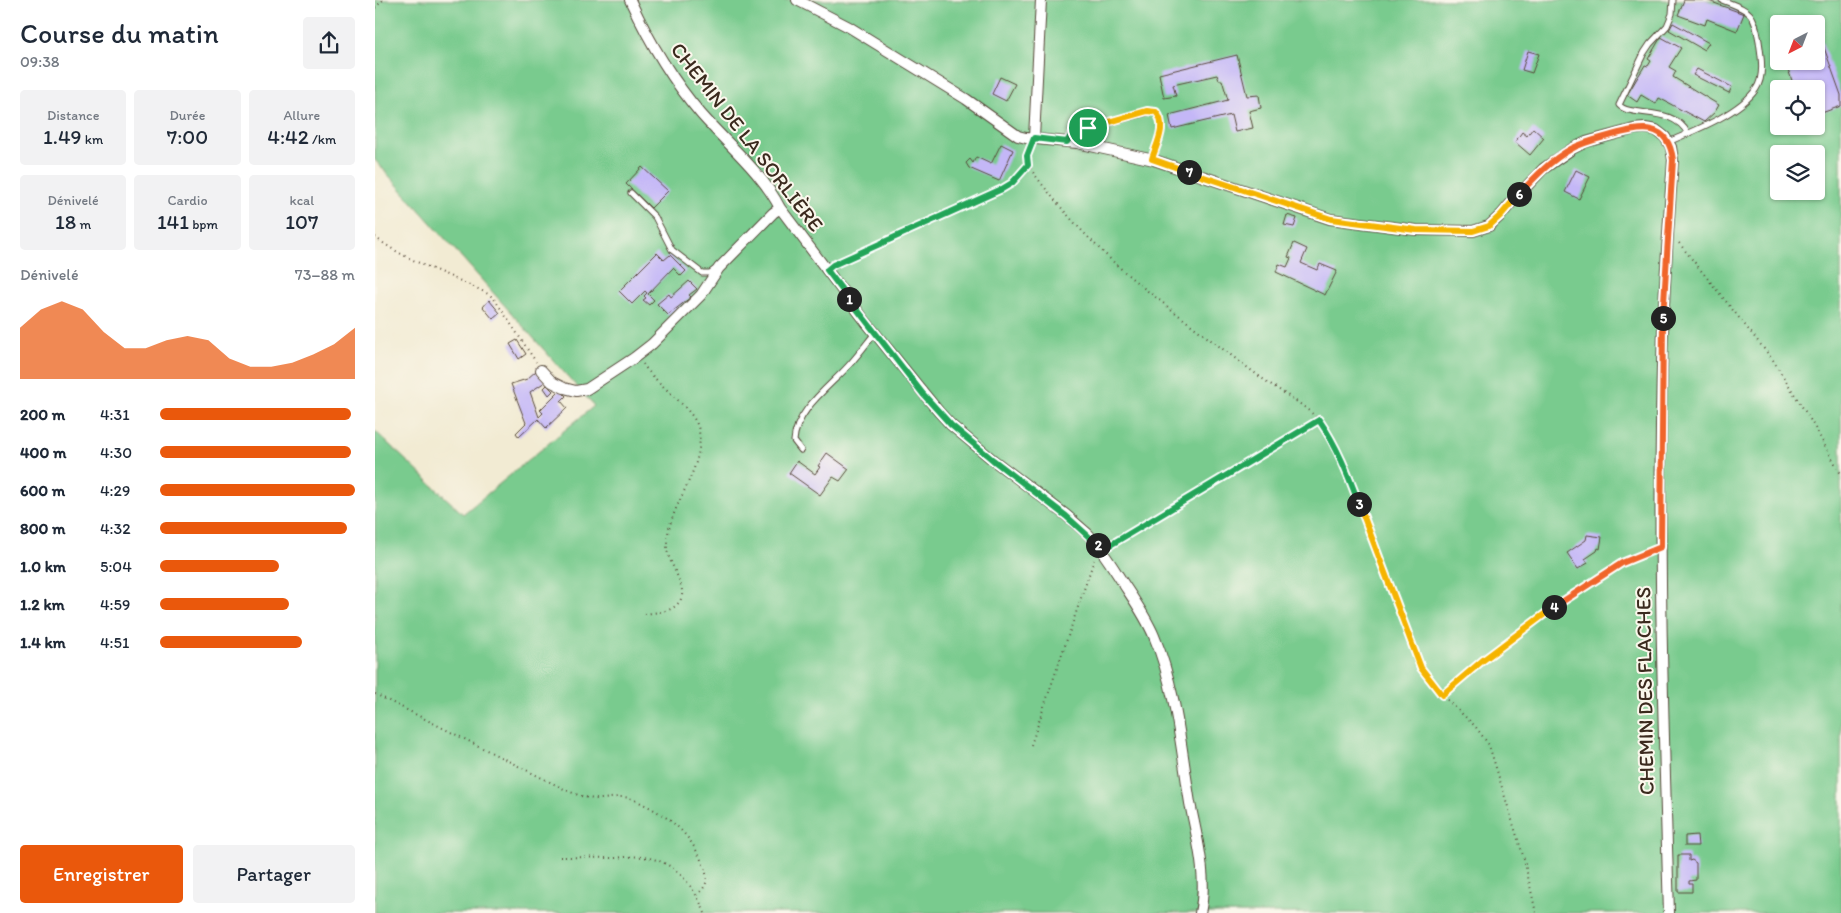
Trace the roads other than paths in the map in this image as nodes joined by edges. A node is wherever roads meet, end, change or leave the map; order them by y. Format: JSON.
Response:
{"nodes":[{"id":1,"x":629,"y":0,"type":"edge"},
{"id":2,"x":797,"y":0,"type":"edge"},
{"id":3,"x":1041,"y":0,"type":"edge"},
{"id":4,"x":1673,"y":0,"type":"edge"},
{"id":5,"x":1722,"y":0,"type":"edge"},
{"id":6,"x":1688,"y":134,"type":"junction"},
{"id":7,"x":1034,"y":138,"type":"junction"},
{"id":8,"x":1067,"y":142,"type":"junction"},
{"id":9,"x":1668,"y":142,"type":"junction"},
{"id":10,"x":1152,"y":159,"type":"junction"},
{"id":11,"x":631,"y":192,"type":"dead end"},
{"id":12,"x":780,"y":208,"type":"junction"},
{"id":13,"x":719,"y":268,"type":"junction"},
{"id":14,"x":875,"y":333,"type":"junction"},
{"id":15,"x":541,"y":370,"type":"road end"},
{"id":16,"x":801,"y":450,"type":"dead end"},
{"id":17,"x":1200,"y":913,"type":"edge"},
{"id":18,"x":1669,"y":913,"type":"edge"}],
"edges":[{"from":1,"to":12,"type":"street","name":"CHEMIN DE LA SORLIÈRE"},
{"from":2,"to":7,"type":"street"},
{"from":3,"to":7,"type":"street"},
{"from":4,"to":6,"type":"lane"},
{"from":5,"to":6,"type":"lane"},
{"from":6,"to":9,"type":"lane"},
{"from":7,"to":8,"type":"street"},
{"from":8,"to":10,"type":"street"},
{"from":8,"to":10,"type":"lane"},
{"from":9,"to":10,"type":"street"},
{"from":9,"to":18,"type":"street","name":"CHEMIN DES FLACHES"},
{"from":11,"to":13,"type":"lane"},
{"from":12,"to":13,"type":"street"},
{"from":12,"to":14,"type":"street","name":"CHEMIN DE LA SORLIÈRE"},
{"from":13,"to":15,"type":"street"},
{"from":14,"to":16,"type":"lane"},
{"from":14,"to":17,"type":"street","name":"CHEMIN DE LA SORLIÈRE"}]}
